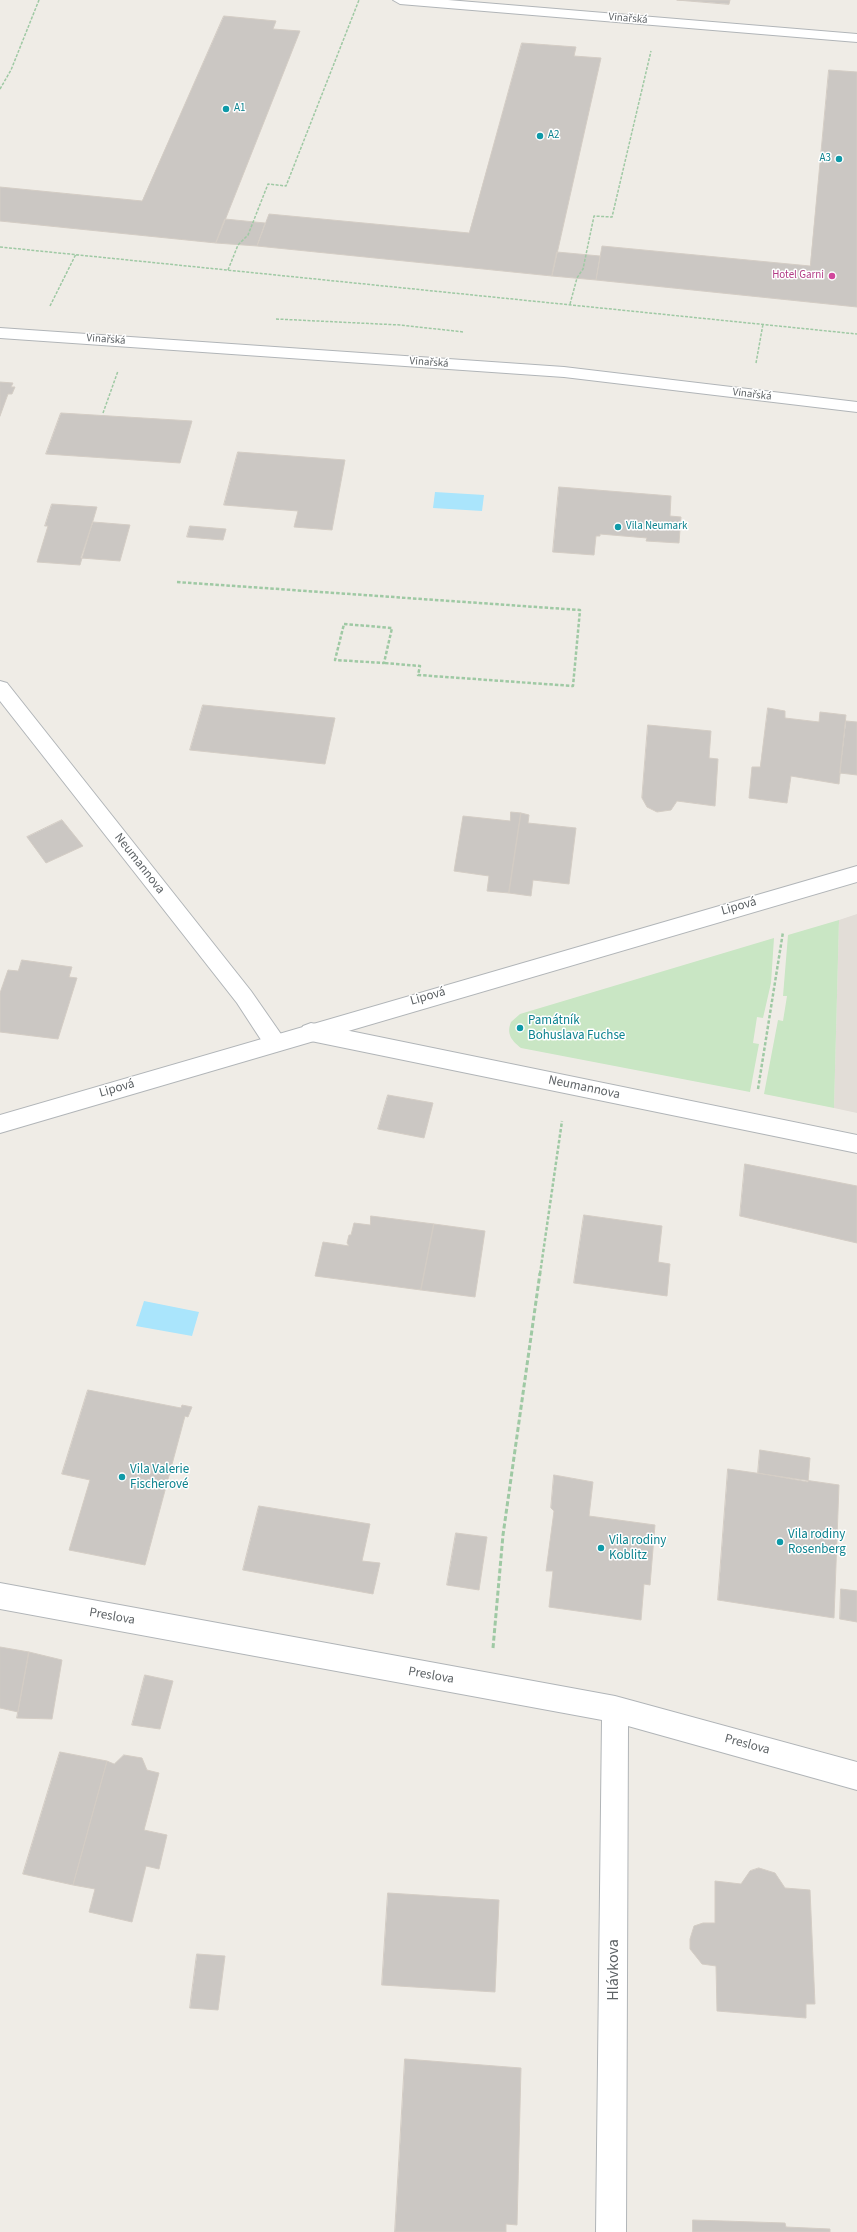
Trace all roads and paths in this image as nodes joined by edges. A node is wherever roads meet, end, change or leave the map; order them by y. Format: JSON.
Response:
{"nodes":[{"id":1,"x":39,"y":0,"type":"edge"},
{"id":2,"x":359,"y":0,"type":"edge"},
{"id":3,"x":400,"y":0,"type":"edge"},
{"id":4,"x":658,"y":22,"type":"junction"},
{"id":5,"x":857,"y":38,"type":"edge"},
{"id":6,"x":0,"y":89,"type":"edge"},
{"id":7,"x":0,"y":247,"type":"edge"},
{"id":8,"x":76,"y":254,"type":"junction"},
{"id":9,"x":228,"y":270,"type":"junction"},
{"id":10,"x":570,"y":304,"type":"junction"},
{"id":11,"x":47,"y":311,"type":"dead end"},
{"id":12,"x":763,"y":324,"type":"junction"},
{"id":13,"x":0,"y":333,"type":"edge"},
{"id":14,"x":857,"y":334,"type":"edge"},
{"id":15,"x":128,"y":342,"type":"junction"},
{"id":16,"x":756,"y":363,"type":"dead end"},
{"id":17,"x":857,"y":407,"type":"edge"},
{"id":18,"x":103,"y":413,"type":"dead end"},
{"id":19,"x":177,"y":582,"type":"dead end"},
{"id":20,"x":384,"y":664,"type":"junction"},
{"id":21,"x":0,"y":688,"type":"edge"},
{"id":22,"x":857,"y":874,"type":"edge"},
{"id":23,"x":783,"y":925,"type":"dead end"},
{"id":24,"x":311,"y":1032,"type":"junction"},
{"id":25,"x":275,"y":1043,"type":"junction"},
{"id":26,"x":757,"y":1094,"type":"dead end"},
{"id":27,"x":562,"y":1121,"type":"dead end"},
{"id":28,"x":0,"y":1124,"type":"edge"},
{"id":29,"x":857,"y":1144,"type":"edge"},
{"id":30,"x":0,"y":1596,"type":"edge"},
{"id":31,"x":493,"y":1648,"type":"dead end"},
{"id":32,"x":615,"y":1709,"type":"junction"},
{"id":33,"x":857,"y":1776,"type":"edge"},
{"id":34,"x":611,"y":2232,"type":"edge"}],
"edges":[{"from":1,"to":6,"type":"path"},
{"from":2,"to":9,"type":"path"},
{"from":3,"to":4,"type":"street","name":"Vinařská"},
{"from":4,"to":5,"type":"street","name":"Vinařská"},
{"from":4,"to":10,"type":"path"},
{"from":7,"to":8,"type":"path"},
{"from":8,"to":9,"type":"path"},
{"from":8,"to":11,"type":"path"},
{"from":9,"to":10,"type":"path"},
{"from":10,"to":12,"type":"path"},
{"from":12,"to":14,"type":"path"},
{"from":12,"to":16,"type":"path"},
{"from":13,"to":15,"type":"street","name":"Vinařská"},
{"from":15,"to":17,"type":"street","name":"Vinařská"},
{"from":15,"to":18,"type":"path"},
{"from":19,"to":20,"type":"path"},
{"from":20,"to":20,"type":"path"},
{"from":21,"to":25,"type":"street","name":"Neumannova"},
{"from":22,"to":24,"type":"street","name":"Lipová"},
{"from":23,"to":26,"type":"path"},
{"from":24,"to":25,"type":"street","name":"Lipová"},
{"from":24,"to":29,"type":"street","name":"Neumannova"},
{"from":25,"to":28,"type":"street","name":"Lipová"},
{"from":27,"to":31,"type":"path"},
{"from":30,"to":32,"type":"street","name":"Preslova"},
{"from":32,"to":33,"type":"street","name":"Preslova"},
{"from":32,"to":34,"type":"street","name":"Hlávkova"}]}
